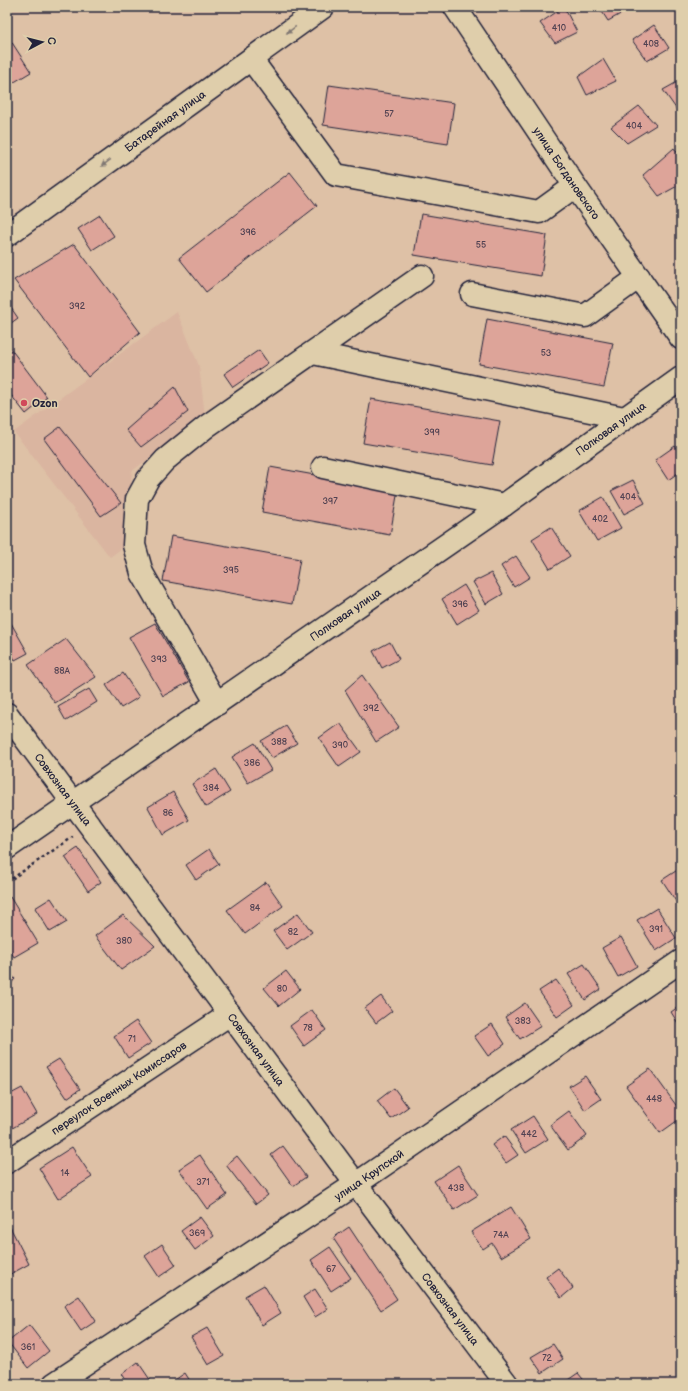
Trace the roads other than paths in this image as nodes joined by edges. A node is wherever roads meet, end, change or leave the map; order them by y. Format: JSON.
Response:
{"nodes":[{"id":1,"x":323,"y":7,"type":"edge"},
{"id":2,"x":455,"y":7,"type":"edge"},
{"id":3,"x":251,"y":59,"type":"junction"},
{"id":4,"x":576,"y":186,"type":"junction"},
{"id":5,"x":7,"y":235,"type":"edge"},
{"id":6,"x":422,"y":276,"type":"dead end"},
{"id":7,"x":639,"y":277,"type":"junction"},
{"id":8,"x":472,"y":294,"type":"dead end"},
{"id":9,"x":681,"y":338,"type":"edge"},
{"id":10,"x":313,"y":353,"type":"junction"},
{"id":11,"x":681,"y":378,"type":"edge"},
{"id":12,"x":624,"y":418,"type":"junction"},
{"id":13,"x":323,"y":467,"type":"dead end"},
{"id":14,"x":504,"y":505,"type":"junction"},
{"id":15,"x":217,"y":704,"type":"junction"},
{"id":16,"x":7,"y":714,"type":"edge"},
{"id":17,"x":73,"y":803,"type":"junction"},
{"id":18,"x":7,"y":848,"type":"edge"},
{"id":19,"x":681,"y":961,"type":"edge"},
{"id":20,"x":230,"y":1014,"type":"junction"},
{"id":21,"x":7,"y":1162,"type":"edge"},
{"id":22,"x":356,"y":1184,"type":"junction"},
{"id":23,"x":54,"y":1384,"type":"edge"},
{"id":24,"x":508,"y":1384,"type":"edge"}],
"edges":[{"from":1,"to":3,"type":"street","name":"Батарейная улица","one_way":true},
{"from":2,"to":4,"type":"street","name":"улица Богдановского"},
{"from":3,"to":4,"type":"street"},
{"from":3,"to":5,"type":"street","name":"Батарейная улица","one_way":true},
{"from":4,"to":7,"type":"street","name":"улица Богдановского"},
{"from":6,"to":10,"type":"street"},
{"from":7,"to":8,"type":"street"},
{"from":7,"to":9,"type":"street","name":"улица Богдановского"},
{"from":10,"to":12,"type":"street"},
{"from":10,"to":15,"type":"street"},
{"from":11,"to":12,"type":"street","name":"Полковая улица"},
{"from":12,"to":14,"type":"street","name":"Полковая улица"},
{"from":13,"to":14,"type":"street"},
{"from":14,"to":15,"type":"street","name":"Полковая улица"},
{"from":15,"to":17,"type":"street","name":"Полковая улица"},
{"from":16,"to":17,"type":"street","name":"Совхозная улица"},
{"from":17,"to":18,"type":"street","name":"Полковая улица"},
{"from":17,"to":20,"type":"street","name":"Совхозная улица"},
{"from":19,"to":22,"type":"street","name":"улица Крупской"},
{"from":20,"to":21,"type":"street","name":"переулок Военных Комиссаров"},
{"from":20,"to":22,"type":"street","name":"Совхозная улица"},
{"from":22,"to":23,"type":"street","name":"улица Крупской"},
{"from":22,"to":24,"type":"street","name":"Совхозная улица"}]}
